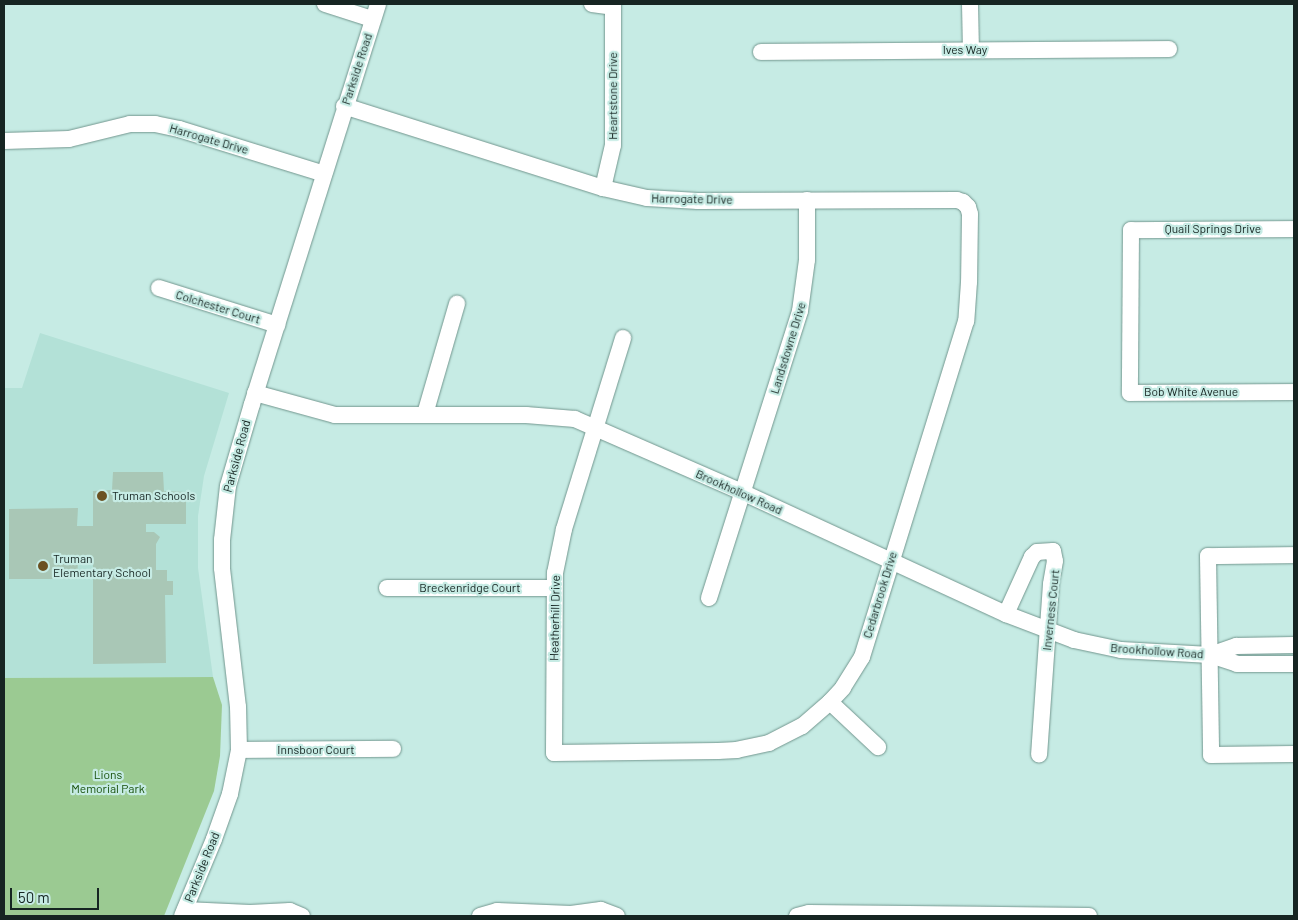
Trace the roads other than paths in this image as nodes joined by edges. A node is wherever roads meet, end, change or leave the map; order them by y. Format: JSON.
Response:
{"nodes":[{"id":1,"x":325,"y":4,"type":"edge"},
{"id":2,"x":592,"y":4,"type":"edge"},
{"id":3,"x":970,"y":4,"type":"edge"},
{"id":4,"x":614,"y":5,"type":"edge"},
{"id":5,"x":375,"y":12,"type":"edge"},
{"id":6,"x":1169,"y":49,"type":"dead end"},
{"id":7,"x":970,"y":50,"type":"junction"},
{"id":8,"x":761,"y":52,"type":"dead end"},
{"id":9,"x":344,"y":106,"type":"junction"},
{"id":10,"x":4,"y":141,"type":"edge"},
{"id":11,"x":324,"y":174,"type":"junction"},
{"id":12,"x":603,"y":188,"type":"junction"},
{"id":13,"x":806,"y":200,"type":"junction"},
{"id":14,"x":963,"y":202,"type":"joint"},
{"id":15,"x":1294,"y":229,"type":"edge"},
{"id":16,"x":1131,"y":230,"type":"joint"},
{"id":17,"x":159,"y":288,"type":"dead end"},
{"id":18,"x":457,"y":304,"type":"dead end"},
{"id":19,"x":277,"y":325,"type":"junction"},
{"id":20,"x":623,"y":338,"type":"dead end"},
{"id":21,"x":1294,"y":392,"type":"edge"},
{"id":22,"x":255,"y":393,"type":"junction"},
{"id":23,"x":425,"y":414,"type":"junction"},
{"id":24,"x":596,"y":428,"type":"junction"},
{"id":25,"x":742,"y":492,"type":"junction"},
{"id":26,"x":1294,"y":555,"type":"edge"},
{"id":27,"x":890,"y":561,"type":"junction"},
{"id":28,"x":387,"y":588,"type":"dead end"},
{"id":29,"x":554,"y":588,"type":"junction"},
{"id":30,"x":709,"y":598,"type":"dead end"},
{"id":31,"x":1006,"y":614,"type":"junction"},
{"id":32,"x":1047,"y":631,"type":"junction"},
{"id":33,"x":1294,"y":645,"type":"edge"},
{"id":34,"x":1210,"y":655,"type":"junction"},
{"id":35,"x":1294,"y":664,"type":"edge"},
{"id":36,"x":830,"y":702,"type":"junction"},
{"id":37,"x":878,"y":747,"type":"dead end"},
{"id":38,"x":393,"y":749,"type":"dead end"},
{"id":39,"x":239,"y":750,"type":"junction"},
{"id":40,"x":554,"y":753,"type":"joint"},
{"id":41,"x":1294,"y":754,"type":"edge"},
{"id":42,"x":1039,"y":755,"type":"dead end"},
{"id":43,"x":183,"y":913,"type":"edge"},
{"id":44,"x":302,"y":916,"type":"edge"},
{"id":45,"x":480,"y":916,"type":"edge"},
{"id":46,"x":617,"y":916,"type":"edge"},
{"id":47,"x":798,"y":916,"type":"edge"},
{"id":48,"x":1089,"y":916,"type":"edge"}],
"edges":[{"from":1,"to":5,"type":"street"},
{"from":2,"to":4,"type":"street"},
{"from":3,"to":7,"type":"street"},
{"from":4,"to":12,"type":"street","name":"Heartstone Drive"},
{"from":5,"to":9,"type":"street","name":"Parkside Road"},
{"from":6,"to":7,"type":"street","name":"Ives Way"},
{"from":7,"to":8,"type":"street","name":"Ives Way"},
{"from":9,"to":11,"type":"street","name":"Parkside Road"},
{"from":9,"to":12,"type":"street","name":"Harrogate Drive"},
{"from":10,"to":11,"type":"street","name":"Harrogate Drive"},
{"from":11,"to":19,"type":"street","name":"Parkside Road"},
{"from":12,"to":13,"type":"street","name":"Harrogate Drive"},
{"from":13,"to":14,"type":"street","name":"Harrogate Drive"},
{"from":13,"to":25,"type":"street","name":"Landsdowne Drive"},
{"from":14,"to":27,"type":"street","name":"Cedarbrook Drive"},
{"from":15,"to":16,"type":"street","name":"Quail Springs Drive"},
{"from":16,"to":21,"type":"street","name":"Bob White Avenue"},
{"from":17,"to":19,"type":"street","name":"Colchester Court"},
{"from":18,"to":23,"type":"street"},
{"from":19,"to":22,"type":"street","name":"Parkside Road"},
{"from":20,"to":24,"type":"street","name":"Heatherhill Drive"},
{"from":22,"to":23,"type":"street","name":"Brookhollow Road"},
{"from":22,"to":39,"type":"street","name":"Parkside Road"},
{"from":23,"to":24,"type":"street","name":"Brookhollow Road"},
{"from":24,"to":25,"type":"street","name":"Brookhollow Road"},
{"from":24,"to":29,"type":"street","name":"Heatherhill Drive"},
{"from":25,"to":27,"type":"street","name":"Brookhollow Road"},
{"from":25,"to":30,"type":"street","name":"Landsdowne Drive"},
{"from":26,"to":34,"type":"street"},
{"from":27,"to":31,"type":"street","name":"Brookhollow Road"},
{"from":27,"to":36,"type":"street","name":"Cedarbrook Drive"},
{"from":28,"to":29,"type":"street","name":"Breckenridge Court"},
{"from":29,"to":40,"type":"street","name":"Heatherhill Drive"},
{"from":31,"to":32,"type":"street","name":"Brookhollow Road"},
{"from":31,"to":32,"type":"street","name":"Inverness Court"},
{"from":32,"to":34,"type":"street","name":"Brookhollow Road"},
{"from":32,"to":42,"type":"street","name":"Inverness Court"},
{"from":33,"to":34,"type":"street","name":"Brookhollow Road"},
{"from":34,"to":35,"type":"street","name":"Brookhollow Road"},
{"from":34,"to":41,"type":"street"},
{"from":36,"to":37,"type":"street"},
{"from":36,"to":40,"type":"street","name":"Cedarbrook Drive"},
{"from":38,"to":39,"type":"street","name":"Innsboor Court"},
{"from":39,"to":43,"type":"street","name":"Parkside Road"},
{"from":43,"to":44,"type":"street"},
{"from":45,"to":46,"type":"street"},
{"from":47,"to":48,"type":"street"}]}
